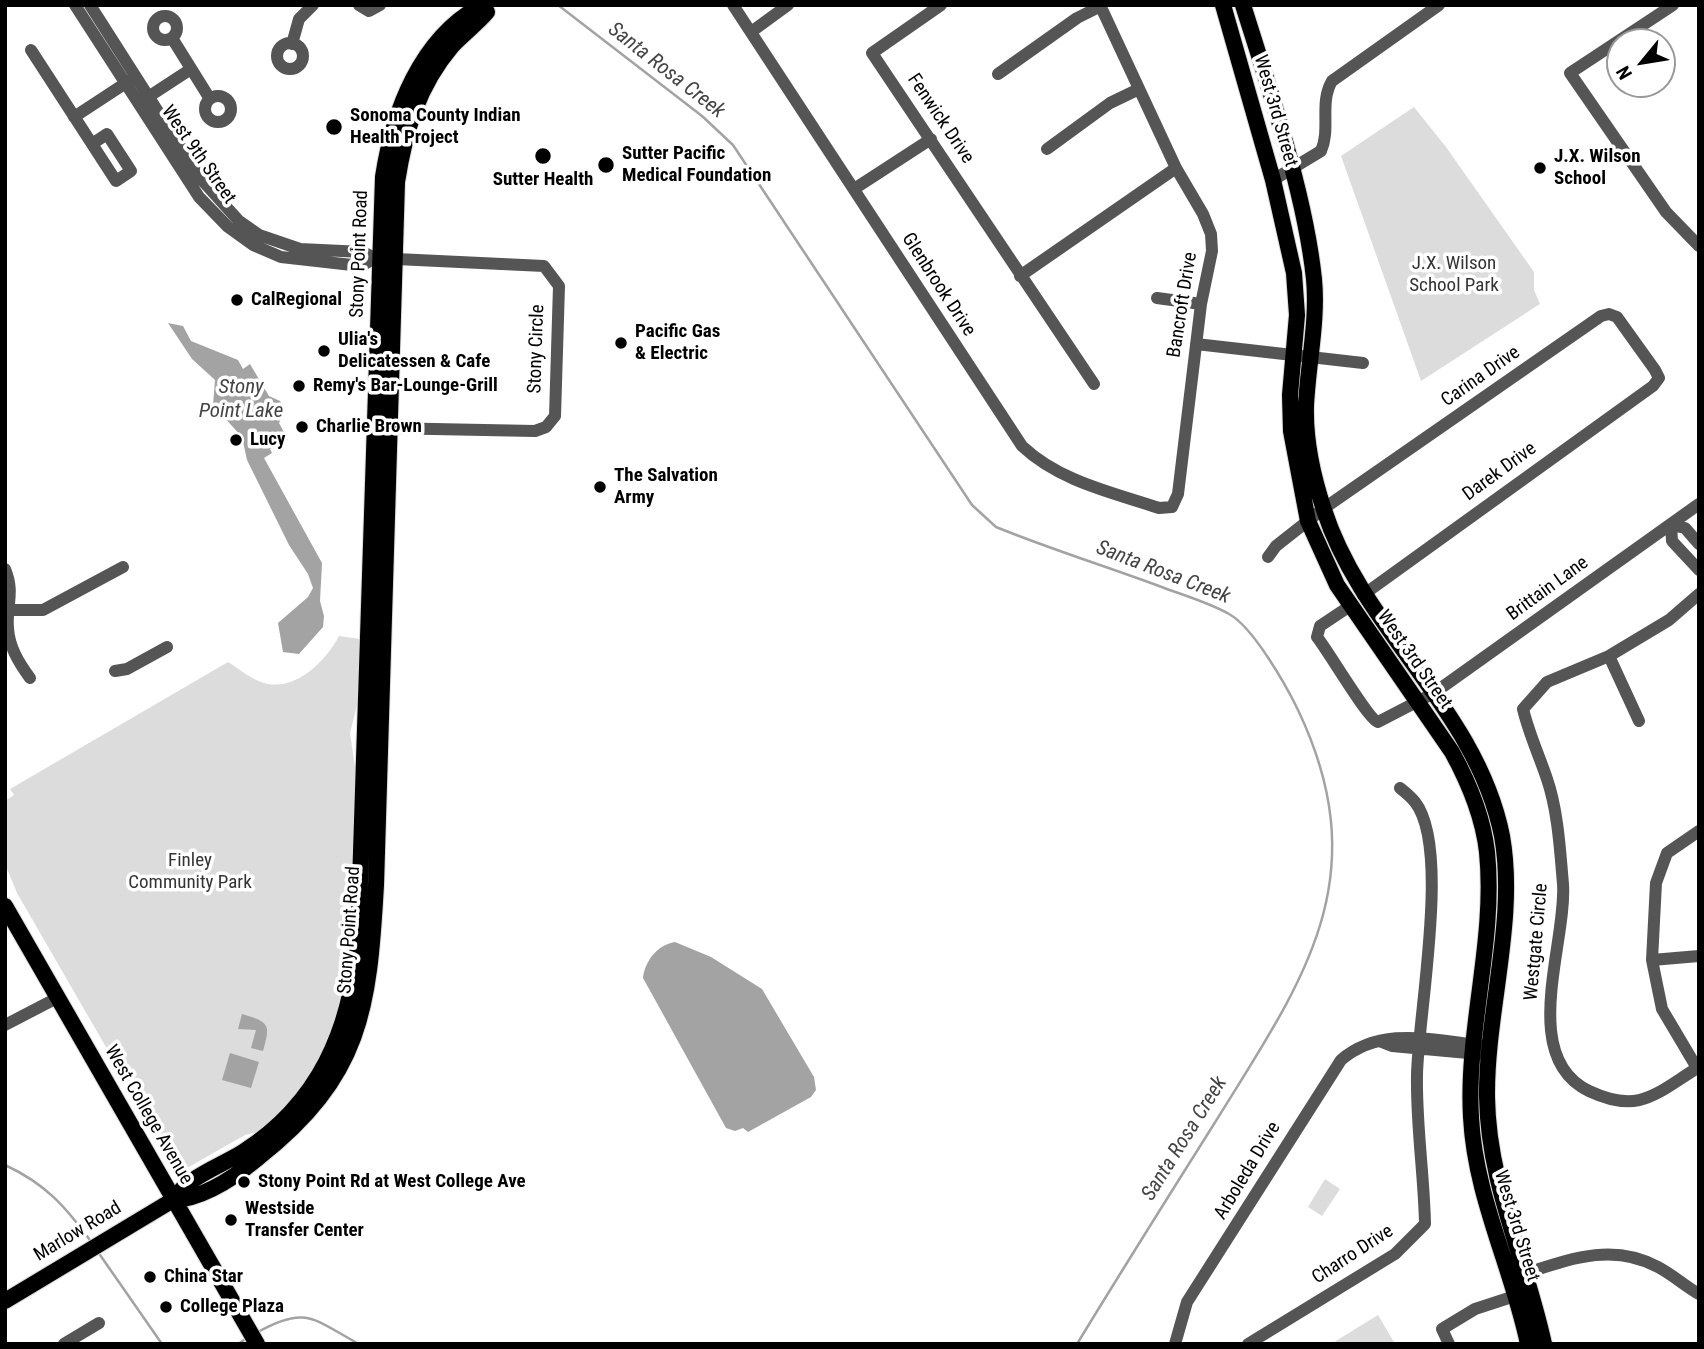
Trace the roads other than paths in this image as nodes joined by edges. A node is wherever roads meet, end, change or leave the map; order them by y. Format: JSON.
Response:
{"nodes":[{"id":1,"x":359,"y":5,"type":"edge"},
{"id":2,"x":380,"y":5,"type":"edge"},
{"id":3,"x":482,"y":5,"type":"edge"},
{"id":4,"x":489,"y":5,"type":"edge"},
{"id":5,"x":733,"y":5,"type":"edge"},
{"id":6,"x":788,"y":5,"type":"edge"},
{"id":7,"x":915,"y":5,"type":"edge"},
{"id":8,"x":941,"y":5,"type":"edge"},
{"id":9,"x":1223,"y":5,"type":"edge"},
{"id":10,"x":1242,"y":5,"type":"edge"},
{"id":11,"x":1439,"y":5,"type":"edge"},
{"id":12,"x":1673,"y":5,"type":"edge"},
{"id":13,"x":308,"y":6,"type":"edge"},
{"id":14,"x":1100,"y":6,"type":"edge"},
{"id":15,"x":87,"y":8,"type":"edge"},
{"id":16,"x":924,"y":18,"type":"junction"},
{"id":17,"x":751,"y":32,"type":"junction"},
{"id":18,"x":172,"y":38,"type":"dead end"},
{"id":19,"x":292,"y":44,"type":"dead end"},
{"id":20,"x":31,"y":51,"type":"dead end"},
{"id":21,"x":191,"y":69,"type":"junction"},
{"id":22,"x":998,"y":74,"type":"dead end"},
{"id":23,"x":130,"y":80,"type":"junction"},
{"id":24,"x":1139,"y":89,"type":"junction"},
{"id":25,"x":211,"y":99,"type":"dead end"},
{"id":26,"x":143,"y":100,"type":"junction"},
{"id":27,"x":74,"y":117,"type":"junction"},
{"id":28,"x":931,"y":139,"type":"junction"},
{"id":29,"x":92,"y":144,"type":"dead end"},
{"id":30,"x":1047,"y":149,"type":"dead end"},
{"id":31,"x":1176,"y":168,"type":"junction"},
{"id":32,"x":1291,"y":171,"type":"junction"},
{"id":33,"x":1273,"y":180,"type":"junction"},
{"id":34,"x":854,"y":190,"type":"junction"},
{"id":35,"x":1699,"y":246,"type":"edge"},
{"id":36,"x":384,"y":258,"type":"junction"},
{"id":37,"x":1020,"y":276,"type":"junction"},
{"id":38,"x":1157,"y":298,"type":"dead end"},
{"id":39,"x":1201,"y":303,"type":"junction"},
{"id":40,"x":1196,"y":344,"type":"junction"},
{"id":41,"x":1294,"y":355,"type":"junction"},
{"id":42,"x":1311,"y":357,"type":"junction"},
{"id":43,"x":1363,"y":363,"type":"dead end"},
{"id":44,"x":1659,"y":378,"type":"joint"},
{"id":45,"x":1094,"y":384,"type":"dead end"},
{"id":46,"x":382,"y":428,"type":"junction"},
{"id":47,"x":1699,"y":505,"type":"edge"},
{"id":48,"x":1172,"y":508,"type":"joint"},
{"id":49,"x":1323,"y":509,"type":"junction"},
{"id":50,"x":1308,"y":521,"type":"junction"},
{"id":51,"x":1671,"y":525,"type":"junction"},
{"id":52,"x":1699,"y":544,"type":"edge"},
{"id":53,"x":1268,"y":557,"type":"dead end"},
{"id":54,"x":123,"y":567,"type":"dead end"},
{"id":55,"x":5,"y":569,"type":"edge"},
{"id":56,"x":1699,"y":570,"type":"edge"},
{"id":57,"x":1699,"y":594,"type":"edge"},
{"id":58,"x":1357,"y":601,"type":"junction"},
{"id":59,"x":8,"y":610,"type":"edge"},
{"id":60,"x":167,"y":647,"type":"dead end"},
{"id":61,"x":1609,"y":656,"type":"junction"},
{"id":62,"x":114,"y":671,"type":"dead end"},
{"id":63,"x":30,"y":678,"type":"dead end"},
{"id":64,"x":1434,"y":693,"type":"junction"},
{"id":65,"x":1416,"y":700,"type":"junction"},
{"id":66,"x":1639,"y":721,"type":"dead end"},
{"id":67,"x":1400,"y":788,"type":"dead end"},
{"id":68,"x":1699,"y":831,"type":"edge"},
{"id":69,"x":5,"y":906,"type":"edge"},
{"id":70,"x":1699,"y":956,"type":"edge"},
{"id":71,"x":1652,"y":960,"type":"junction"},
{"id":72,"x":57,"y":998,"type":"junction"},
{"id":73,"x":5,"y":1025,"type":"edge"},
{"id":74,"x":1418,"y":1044,"type":"junction"},
{"id":75,"x":1472,"y":1049,"type":"junction"},
{"id":76,"x":1489,"y":1051,"type":"junction"},
{"id":77,"x":1698,"y":1068,"type":"edge"},
{"id":78,"x":305,"y":1095,"type":"junction"},
{"id":79,"x":272,"y":1148,"type":"junction"},
{"id":80,"x":173,"y":1200,"type":"junction"},
{"id":81,"x":1526,"y":1273,"type":"junction"},
{"id":82,"x":1510,"y":1278,"type":"junction"},
{"id":83,"x":1524,"y":1294,"type":"junction"},
{"id":84,"x":1699,"y":1294,"type":"edge"},
{"id":85,"x":5,"y":1301,"type":"edge"},
{"id":86,"x":99,"y":1323,"type":"dead end"},
{"id":87,"x":254,"y":1338,"type":"edge"},
{"id":88,"x":64,"y":1344,"type":"edge"},
{"id":89,"x":1175,"y":1344,"type":"edge"},
{"id":90,"x":1248,"y":1344,"type":"edge"},
{"id":91,"x":1449,"y":1344,"type":"edge"},
{"id":92,"x":1528,"y":1344,"type":"edge"},
{"id":93,"x":1544,"y":1344,"type":"edge"}],
"edges":[{"from":1,"to":2,"type":"street"},
{"from":3,"to":36,"type":"main road","name":"Stony Point Road"},
{"from":4,"to":36,"type":"main road","name":"Stony Point Road"},
{"from":5,"to":17,"type":"street","name":"Glenbrook Drive"},
{"from":6,"to":17,"type":"street"},
{"from":7,"to":16,"type":"street"},
{"from":8,"to":16,"type":"street","name":"Fenwick Drive"},
{"from":9,"to":33,"type":"main road","name":"West 3rd Street"},
{"from":10,"to":32,"type":"main road","name":"West 3rd Street"},
{"from":11,"to":32,"type":"street"},
{"from":12,"to":35,"type":"street"},
{"from":13,"to":19,"type":"street"},
{"from":14,"to":22,"type":"street"},
{"from":14,"to":24,"type":"street","name":"Bancroft Drive"},
{"from":15,"to":23,"type":"street","name":"West 9th Street"},
{"from":16,"to":28,"type":"street","name":"Fenwick Drive"},
{"from":17,"to":34,"type":"street","name":"Glenbrook Drive"},
{"from":18,"to":21,"type":"street"},
{"from":20,"to":27,"type":"street"},
{"from":21,"to":25,"type":"street"},
{"from":21,"to":26,"type":"street"},
{"from":23,"to":26,"type":"street","name":"West 9th Street"},
{"from":23,"to":27,"type":"street"},
{"from":24,"to":30,"type":"street"},
{"from":24,"to":31,"type":"street","name":"Bancroft Drive"},
{"from":26,"to":36,"type":"street","name":"West 9th Street"},
{"from":27,"to":29,"type":"street"},
{"from":28,"to":34,"type":"street"},
{"from":28,"to":37,"type":"street","name":"Fenwick Drive"},
{"from":31,"to":37,"type":"street"},
{"from":31,"to":39,"type":"street","name":"Bancroft Drive"},
{"from":32,"to":33,"type":"street"},
{"from":32,"to":42,"type":"main road","name":"West 3rd Street"},
{"from":33,"to":41,"type":"main road","name":"West 3rd Street"},
{"from":34,"to":48,"type":"street","name":"Glenbrook Drive"},
{"from":36,"to":46,"type":"main road","name":"Stony Point Road"},
{"from":36,"to":46,"type":"street","name":"Stony Circle"},
{"from":37,"to":45,"type":"street","name":"Fenwick Drive"},
{"from":38,"to":39,"type":"street"},
{"from":39,"to":40,"type":"street","name":"Bancroft Drive"},
{"from":40,"to":41,"type":"street"},
{"from":40,"to":48,"type":"street","name":"Bancroft Drive"},
{"from":41,"to":42,"type":"street"},
{"from":41,"to":50,"type":"main road","name":"West 3rd Street"},
{"from":42,"to":43,"type":"street"},
{"from":42,"to":49,"type":"main road","name":"West 3rd Street"},
{"from":44,"to":49,"type":"street","name":"Carina Drive"},
{"from":44,"to":58,"type":"street","name":"Darek Drive"},
{"from":46,"to":78,"type":"main road","name":"Stony Point Road"},
{"from":46,"to":79,"type":"main road","name":"Stony Point Road"},
{"from":47,"to":51,"type":"street","name":"Brittain Lane"},
{"from":49,"to":50,"type":"street","name":"Carina Drive"},
{"from":49,"to":58,"type":"main road","name":"West 3rd Street"},
{"from":50,"to":53,"type":"street","name":"Carina Drive"},
{"from":50,"to":58,"type":"main road","name":"West 3rd Street"},
{"from":51,"to":52,"type":"street"},
{"from":51,"to":56,"type":"street"},
{"from":51,"to":64,"type":"street","name":"Brittain Lane"},
{"from":54,"to":59,"type":"street"},
{"from":55,"to":59,"type":"street"},
{"from":57,"to":61,"type":"street","name":"Westgate Circle"},
{"from":58,"to":64,"type":"main road","name":"West 3rd Street"},
{"from":58,"to":65,"type":"main road","name":"West 3rd Street"},
{"from":58,"to":65,"type":"street","name":"Darek Drive"},
{"from":59,"to":63,"type":"street"},
{"from":60,"to":62,"type":"street"},
{"from":61,"to":66,"type":"street"},
{"from":61,"to":77,"type":"street","name":"Westgate Circle"},
{"from":64,"to":65,"type":"street","name":"Brittain Lane"},
{"from":64,"to":76,"type":"main road","name":"West 3rd Street"},
{"from":65,"to":75,"type":"main road","name":"West 3rd Street"},
{"from":67,"to":74,"type":"street","name":"Charro Drive"},
{"from":68,"to":71,"type":"street"},
{"from":69,"to":72,"type":"main road","name":"West College Avenue"},
{"from":70,"to":71,"type":"street"},
{"from":71,"to":77,"type":"street"},
{"from":72,"to":73,"type":"street"},
{"from":72,"to":80,"type":"main road","name":"West College Avenue"},
{"from":74,"to":75,"type":"street","name":"Arboleda Drive"},
{"from":74,"to":89,"type":"street","name":"Arboleda Drive"},
{"from":74,"to":90,"type":"street","name":"Charro Drive"},
{"from":75,"to":76,"type":"street","name":"Arboleda Drive"},
{"from":75,"to":82,"type":"main road","name":"West 3rd Street"},
{"from":76,"to":81,"type":"main road","name":"West 3rd Street"},
{"from":78,"to":79,"type":"main road"},
{"from":78,"to":80,"type":"main road","name":"Stony Point Road"},
{"from":79,"to":80,"type":"main road","name":"Stony Point Road"},
{"from":80,"to":85,"type":"main road","name":"Marlow Road"},
{"from":80,"to":87,"type":"main road","name":"West College Avenue"},
{"from":81,"to":82,"type":"street"},
{"from":81,"to":83,"type":"main road","name":"West 3rd Street"},
{"from":81,"to":84,"type":"street"},
{"from":82,"to":83,"type":"main road","name":"West 3rd Street"},
{"from":83,"to":91,"type":"street"},
{"from":83,"to":92,"type":"main road","name":"West 3rd Street"},
{"from":83,"to":93,"type":"main road","name":"West 3rd Street"},
{"from":86,"to":88,"type":"street"}]}
